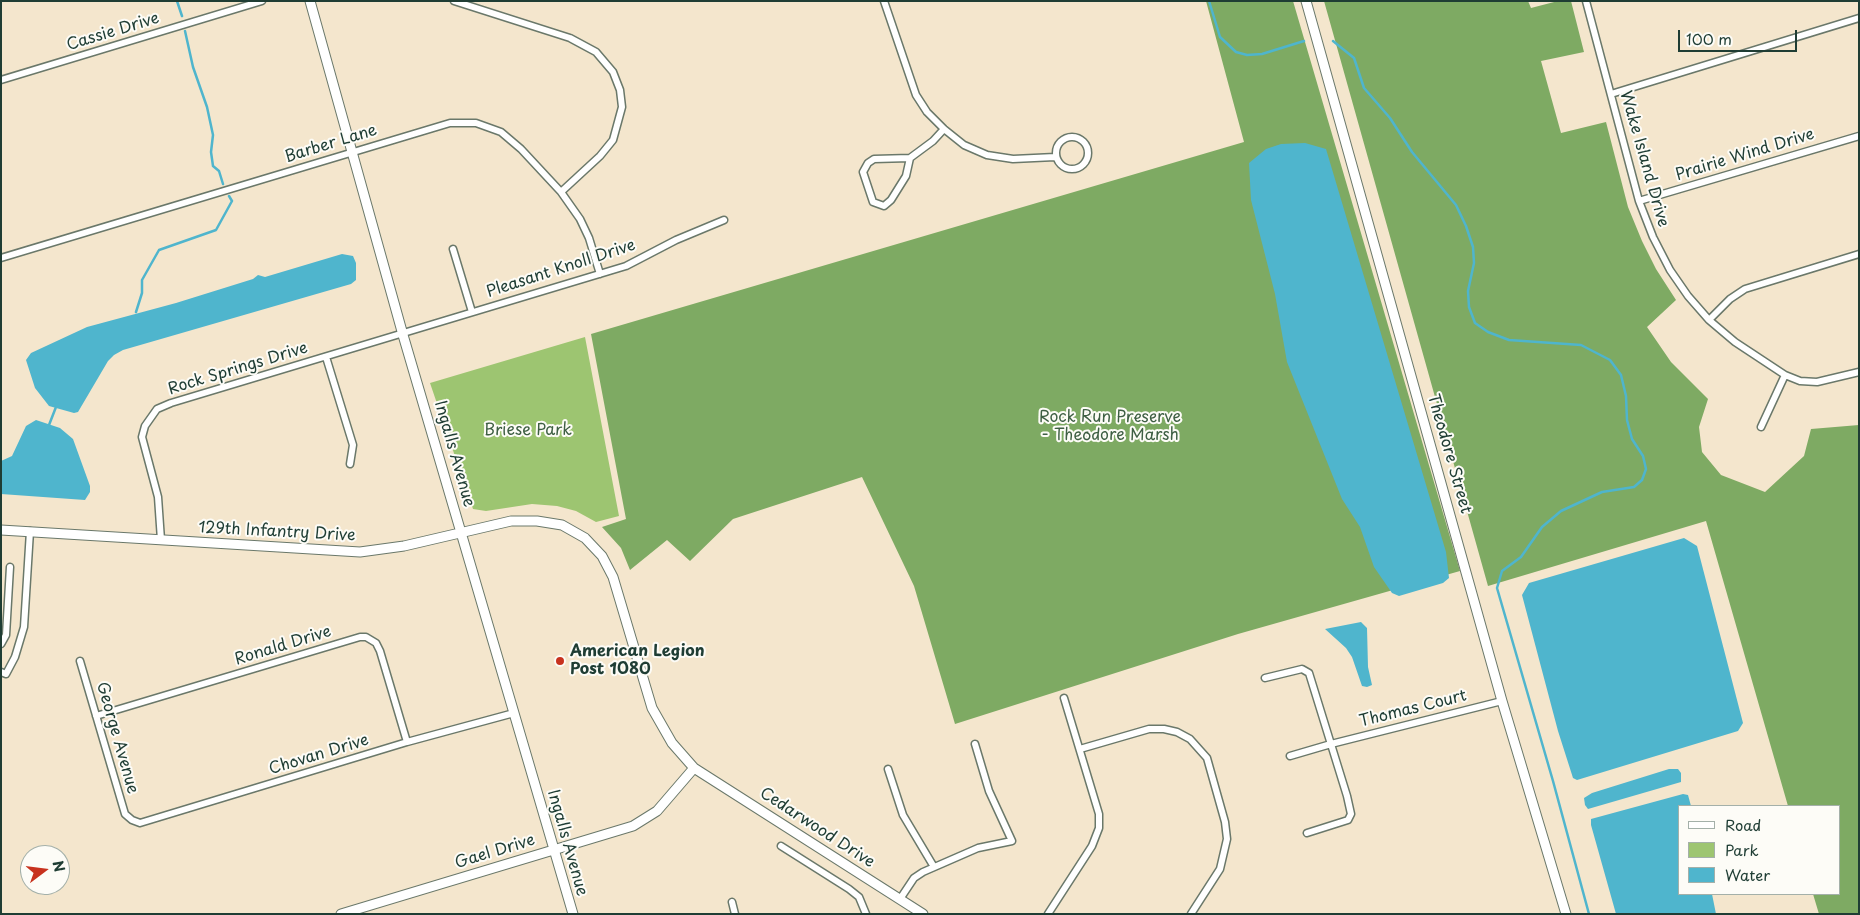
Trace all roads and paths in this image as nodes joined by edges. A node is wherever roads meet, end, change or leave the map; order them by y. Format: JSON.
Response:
{"nodes":[{"id":1,"x":262,"y":1,"type":"edge"},
{"id":2,"x":310,"y":1,"type":"edge"},
{"id":3,"x":454,"y":1,"type":"edge"},
{"id":4,"x":884,"y":1,"type":"edge"},
{"id":5,"x":1306,"y":1,"type":"edge"},
{"id":6,"x":1586,"y":1,"type":"edge"},
{"id":7,"x":1859,"y":18,"type":"edge"},
{"id":8,"x":1,"y":80,"type":"edge"},
{"id":9,"x":1611,"y":94,"type":"junction"},
{"id":10,"x":944,"y":129,"type":"junction"},
{"id":11,"x":1859,"y":136,"type":"edge"},
{"id":12,"x":353,"y":152,"type":"junction"},
{"id":13,"x":1055,"y":157,"type":"junction"},
{"id":14,"x":910,"y":158,"type":"junction"},
{"id":15,"x":561,"y":192,"type":"junction"},
{"id":16,"x":1639,"y":201,"type":"junction"},
{"id":17,"x":724,"y":220,"type":"dead end"},
{"id":18,"x":453,"y":249,"type":"dead end"},
{"id":19,"x":1859,"y":254,"type":"edge"},
{"id":20,"x":1,"y":258,"type":"edge"},
{"id":21,"x":600,"y":274,"type":"junction"},
{"id":22,"x":472,"y":312,"type":"junction"},
{"id":23,"x":1709,"y":320,"type":"junction"},
{"id":24,"x":403,"y":335,"type":"junction"},
{"id":25,"x":326,"y":357,"type":"junction"},
{"id":26,"x":1859,"y":372,"type":"edge"},
{"id":27,"x":1785,"y":375,"type":"junction"},
{"id":28,"x":1761,"y":427,"type":"dead end"},
{"id":29,"x":350,"y":464,"type":"dead end"},
{"id":30,"x":1,"y":530,"type":"edge"},
{"id":31,"x":30,"y":531,"type":"junction"},
{"id":32,"x":461,"y":531,"type":"junction"},
{"id":33,"x":161,"y":540,"type":"junction"},
{"id":34,"x":10,"y":567,"type":"dead end"},
{"id":35,"x":1,"y":644,"type":"edge"},
{"id":36,"x":80,"y":661,"type":"dead end"},
{"id":37,"x":4,"y":673,"type":"edge"},
{"id":38,"x":1265,"y":678,"type":"dead end"},
{"id":39,"x":1064,"y":698,"type":"dead end"},
{"id":40,"x":1502,"y":701,"type":"junction"},
{"id":41,"x":514,"y":713,"type":"junction"},
{"id":42,"x":96,"y":716,"type":"junction"},
{"id":43,"x":407,"y":742,"type":"junction"},
{"id":44,"x":975,"y":744,"type":"dead end"},
{"id":45,"x":1331,"y":744,"type":"junction"},
{"id":46,"x":1080,"y":749,"type":"junction"},
{"id":47,"x":1290,"y":756,"type":"dead end"},
{"id":48,"x":694,"y":768,"type":"junction"},
{"id":49,"x":888,"y":769,"type":"dead end"},
{"id":50,"x":132,"y":820,"type":"joint"},
{"id":51,"x":1307,"y":833,"type":"dead end"},
{"id":52,"x":782,"y":846,"type":"dead end"},
{"id":53,"x":554,"y":849,"type":"junction"},
{"id":54,"x":934,"y":867,"type":"junction"},
{"id":55,"x":900,"y":899,"type":"junction"},
{"id":56,"x":732,"y":902,"type":"dead end"},
{"id":57,"x":341,"y":914,"type":"edge"},
{"id":58,"x":573,"y":914,"type":"edge"},
{"id":59,"x":735,"y":914,"type":"edge"},
{"id":60,"x":866,"y":914,"type":"edge"},
{"id":61,"x":923,"y":914,"type":"edge"},
{"id":62,"x":1048,"y":914,"type":"edge"},
{"id":63,"x":1191,"y":914,"type":"edge"},
{"id":64,"x":1566,"y":914,"type":"edge"}],
"edges":[{"from":1,"to":8,"type":"street","name":"Cassie Drive"},
{"from":2,"to":12,"type":"street","name":"Ingalls Avenue"},
{"from":3,"to":15,"type":"street"},
{"from":4,"to":10,"type":"street"},
{"from":5,"to":40,"type":"street","name":"Theodore Street"},
{"from":6,"to":9,"type":"street","name":"Wake Island Drive"},
{"from":7,"to":9,"type":"street"},
{"from":9,"to":16,"type":"street","name":"Wake Island Drive"},
{"from":10,"to":13,"type":"street"},
{"from":10,"to":14,"type":"street"},
{"from":11,"to":16,"type":"street","name":"Prairie Wind Drive"},
{"from":12,"to":15,"type":"street","name":"Barber Lane"},
{"from":12,"to":20,"type":"street","name":"Barber Lane"},
{"from":12,"to":24,"type":"street","name":"Ingalls Avenue"},
{"from":13,"to":13,"type":"street"},
{"from":14,"to":14,"type":"street"},
{"from":15,"to":21,"type":"street","name":"Barber Lane"},
{"from":16,"to":23,"type":"street","name":"Wake Island Drive"},
{"from":17,"to":21,"type":"street","name":"Pleasant Knoll Drive"},
{"from":18,"to":22,"type":"street"},
{"from":19,"to":23,"type":"street"},
{"from":21,"to":22,"type":"street","name":"Pleasant Knoll Drive"},
{"from":22,"to":24,"type":"street","name":"Pleasant Knoll Drive"},
{"from":23,"to":27,"type":"street","name":"Wake Island Drive"},
{"from":24,"to":25,"type":"street","name":"Rock Springs Drive"},
{"from":24,"to":32,"type":"street","name":"Ingalls Avenue"},
{"from":25,"to":29,"type":"street"},
{"from":25,"to":33,"type":"street","name":"Rock Springs Drive"},
{"from":26,"to":27,"type":"street","name":"Wake Island Drive"},
{"from":27,"to":28,"type":"street"},
{"from":30,"to":31,"type":"street","name":"129th Infantry Drive"},
{"from":31,"to":33,"type":"street","name":"129th Infantry Drive"},
{"from":31,"to":37,"type":"street"},
{"from":32,"to":33,"type":"street","name":"129th Infantry Drive"},
{"from":32,"to":41,"type":"street","name":"Ingalls Avenue"},
{"from":32,"to":48,"type":"street","name":"129th Infantry Drive"},
{"from":34,"to":35,"type":"street"},
{"from":36,"to":42,"type":"street","name":"George Avenue"},
{"from":38,"to":45,"type":"street"},
{"from":39,"to":46,"type":"street"},
{"from":40,"to":45,"type":"street","name":"Thomas Court"},
{"from":40,"to":64,"type":"street","name":"Theodore Street"},
{"from":41,"to":43,"type":"street","name":"Chovan Drive"},
{"from":41,"to":53,"type":"street","name":"Ingalls Avenue"},
{"from":42,"to":43,"type":"street","name":"Ronald Drive"},
{"from":42,"to":50,"type":"street","name":"George Avenue"},
{"from":43,"to":50,"type":"street","name":"Chovan Drive"},
{"from":44,"to":54,"type":"street"},
{"from":45,"to":47,"type":"street","name":"Thomas Court"},
{"from":45,"to":51,"type":"street"},
{"from":46,"to":62,"type":"street"},
{"from":46,"to":63,"type":"street"},
{"from":48,"to":53,"type":"street","name":"Gael Drive"},
{"from":48,"to":55,"type":"street","name":"Cedarwood Drive"},
{"from":49,"to":54,"type":"street"},
{"from":52,"to":60,"type":"street"},
{"from":53,"to":57,"type":"street","name":"Gael Drive"},
{"from":53,"to":58,"type":"street","name":"Ingalls Avenue"},
{"from":54,"to":55,"type":"street"},
{"from":55,"to":61,"type":"street","name":"Cedarwood Drive"},
{"from":56,"to":59,"type":"street"}]}
